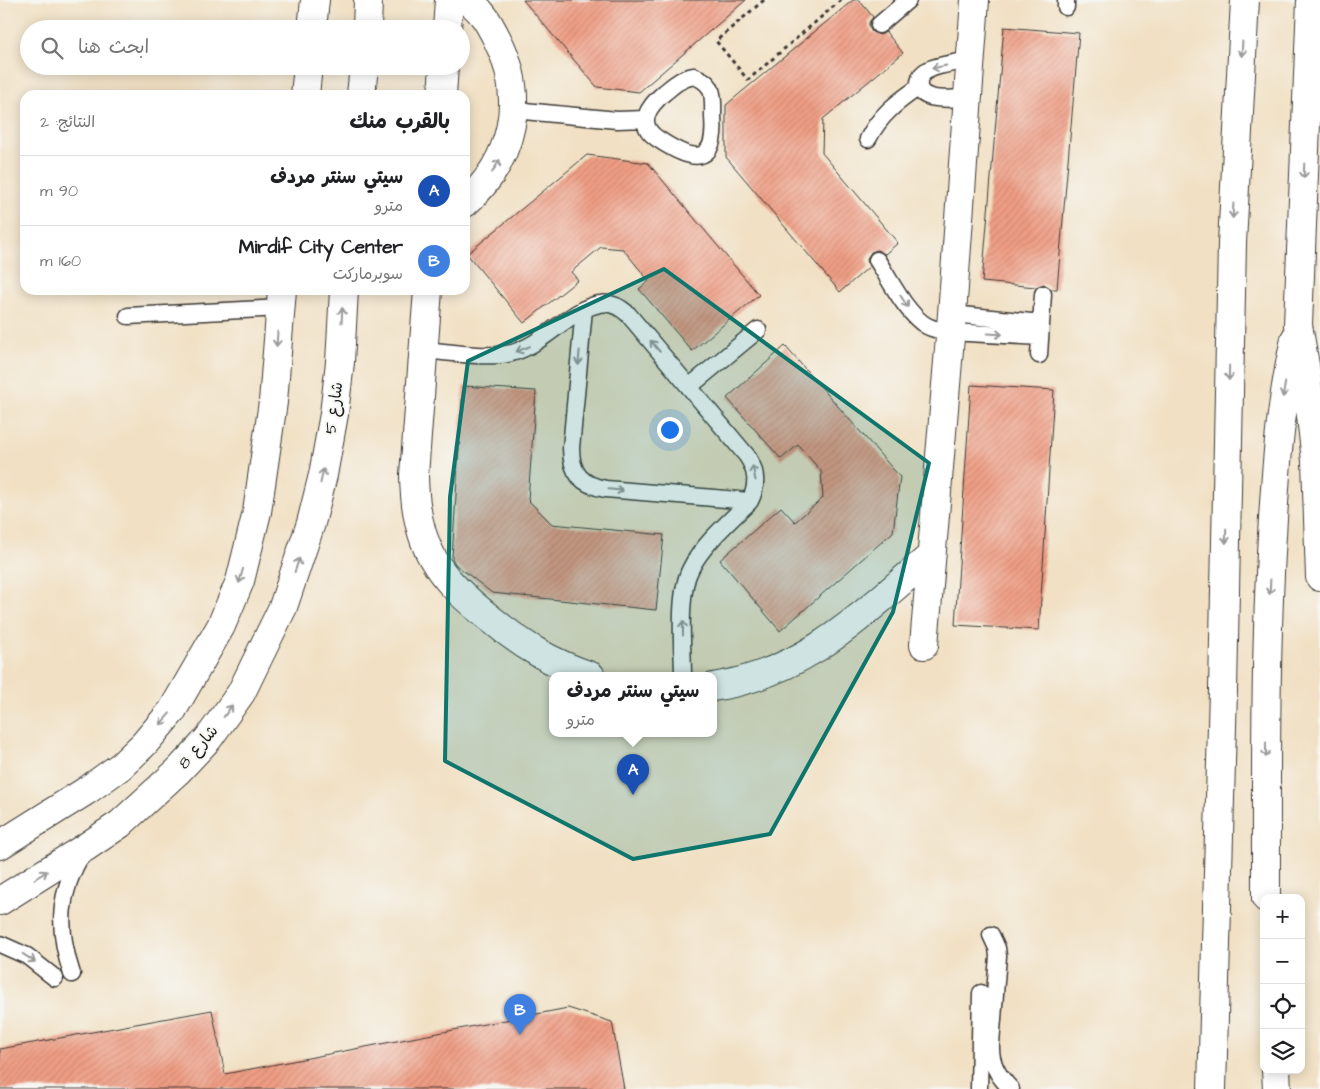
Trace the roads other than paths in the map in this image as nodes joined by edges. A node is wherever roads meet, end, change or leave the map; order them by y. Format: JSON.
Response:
{"nodes":[{"id":1,"x":315,"y":0,"type":"edge"},
{"id":2,"x":368,"y":0,"type":"edge"},
{"id":3,"x":449,"y":0,"type":"edge"},
{"id":4,"x":467,"y":0,"type":"edge"},
{"id":5,"x":908,"y":0,"type":"edge"},
{"id":6,"x":975,"y":0,"type":"edge"},
{"id":7,"x":1245,"y":0,"type":"edge"},
{"id":8,"x":1312,"y":0,"type":"edge"},
{"id":9,"x":313,"y":20,"type":"edge"},
{"id":10,"x":367,"y":20,"type":"edge"},
{"id":11,"x":448,"y":20,"type":"edge"},
{"id":12,"x":879,"y":25,"type":"dead end"},
{"id":13,"x":970,"y":60,"type":"junction"},
{"id":14,"x":307,"y":75,"type":"edge"},
{"id":15,"x":363,"y":75,"type":"edge"},
{"id":16,"x":443,"y":75,"type":"edge"},
{"id":17,"x":919,"y":87,"type":"junction"},
{"id":18,"x":306,"y":90,"type":"edge"},
{"id":19,"x":362,"y":90,"type":"edge"},
{"id":20,"x":442,"y":90,"type":"edge"},
{"id":21,"x":968,"y":98,"type":"junction"},
{"id":22,"x":514,"y":110,"type":"junction"},
{"id":23,"x":646,"y":119,"type":"junction"},
{"id":24,"x":868,"y":139,"type":"dead end"},
{"id":25,"x":470,"y":198,"type":"edge"},
{"id":26,"x":877,"y":260,"type":"dead end"},
{"id":27,"x":1043,"y":294,"type":"dead end"},
{"id":28,"x":344,"y":295,"type":"edge"},
{"id":29,"x":428,"y":295,"type":"edge"},
{"id":30,"x":281,"y":299,"type":"edge"},
{"id":31,"x":584,"y":309,"type":"junction"},
{"id":32,"x":128,"y":316,"type":"dead end"},
{"id":33,"x":951,"y":323,"type":"junction"},
{"id":34,"x":1298,"y":325,"type":"junction"},
{"id":35,"x":758,"y":330,"type":"dead end"},
{"id":36,"x":1041,"y":330,"type":"junction"},
{"id":37,"x":423,"y":350,"type":"junction"},
{"id":38,"x":1039,"y":355,"type":"dead end"},
{"id":39,"x":689,"y":387,"type":"junction"},
{"id":40,"x":750,"y":501,"type":"junction"},
{"id":41,"x":311,"y":523,"type":"joint"},
{"id":42,"x":930,"y":556,"type":"junction"},
{"id":43,"x":1320,"y":577,"type":"edge"},
{"id":44,"x":924,"y":645,"type":"dead end"},
{"id":45,"x":578,"y":672,"type":"edge"},
{"id":46,"x":683,"y":672,"type":"edge"},
{"id":47,"x":717,"y":686,"type":"edge"},
{"id":48,"x":0,"y":845,"type":"edge"},
{"id":49,"x":86,"y":847,"type":"junction"},
{"id":50,"x":1266,"y":894,"type":"edge"},
{"id":51,"x":0,"y":901,"type":"edge"},
{"id":52,"x":991,"y":935,"type":"dead end"},
{"id":53,"x":0,"y":944,"type":"edge"},
{"id":54,"x":72,"y":974,"type":"dead end"},
{"id":55,"x":55,"y":978,"type":"dead end"},
{"id":56,"x":981,"y":993,"type":"dead end"},
{"id":57,"x":1276,"y":1074,"type":"edge"},
{"id":58,"x":979,"y":1089,"type":"edge"},
{"id":59,"x":1011,"y":1089,"type":"edge"},
{"id":60,"x":1212,"y":1089,"type":"edge"},
{"id":61,"x":1277,"y":1089,"type":"edge"}],
"edges":[{"from":1,"to":9,"type":"main road"},
{"from":2,"to":10,"type":"main road"},
{"from":3,"to":11,"type":"main road"},
{"from":4,"to":22,"type":"main road"},
{"from":5,"to":12,"type":"lane"},
{"from":6,"to":13,"type":"main road"},
{"from":7,"to":60,"type":"main road","one_way":true},
{"from":8,"to":34,"type":"main road","one_way":true},
{"from":13,"to":17,"type":"lane","one_way":true},
{"from":13,"to":21,"type":"main road"},
{"from":14,"to":18,"type":"main road"},
{"from":15,"to":19,"type":"main road"},
{"from":16,"to":20,"type":"main road"},
{"from":17,"to":21,"type":"lane"},
{"from":17,"to":24,"type":"lane"},
{"from":21,"to":33,"type":"main road"},
{"from":22,"to":23,"type":"lane"},
{"from":25,"to":22,"type":"main road","one_way":true},
{"from":23,"to":23,"type":"lane"},
{"from":26,"to":33,"type":"lane","one_way":true},
{"from":27,"to":36,"type":"lane"},
{"from":41,"to":28,"type":"main road","name":"شارع 5","one_way":true},
{"from":29,"to":37,"type":"main road"},
{"from":30,"to":32,"type":"lane"},
{"from":30,"to":48,"type":"main road","one_way":true},
{"from":31,"to":37,"type":"lane","one_way":true},
{"from":39,"to":31,"type":"lane","one_way":true},
{"from":31,"to":40,"type":"lane","one_way":true},
{"from":33,"to":36,"type":"lane"},
{"from":33,"to":42,"type":"main road"},
{"from":34,"to":43,"type":"main road"},
{"from":34,"to":50,"type":"main road","one_way":true},
{"from":35,"to":39,"type":"lane"},
{"from":36,"to":38,"type":"lane"},
{"from":37,"to":45,"type":"main road"},
{"from":40,"to":39,"type":"lane","one_way":true},
{"from":46,"to":40,"type":"lane","one_way":true},
{"from":49,"to":41,"type":"main road","name":"شارع 8","one_way":true},
{"from":42,"to":44,"type":"main road"},
{"from":42,"to":47,"type":"main road"},
{"from":51,"to":49,"type":"main road","name":"شارع 8","one_way":true},
{"from":49,"to":54,"type":"lane"},
{"from":52,"to":59,"type":"lane"},
{"from":53,"to":55,"type":"lane","one_way":true},
{"from":56,"to":58,"type":"lane"},
{"from":57,"to":61,"type":"main road"}]}
